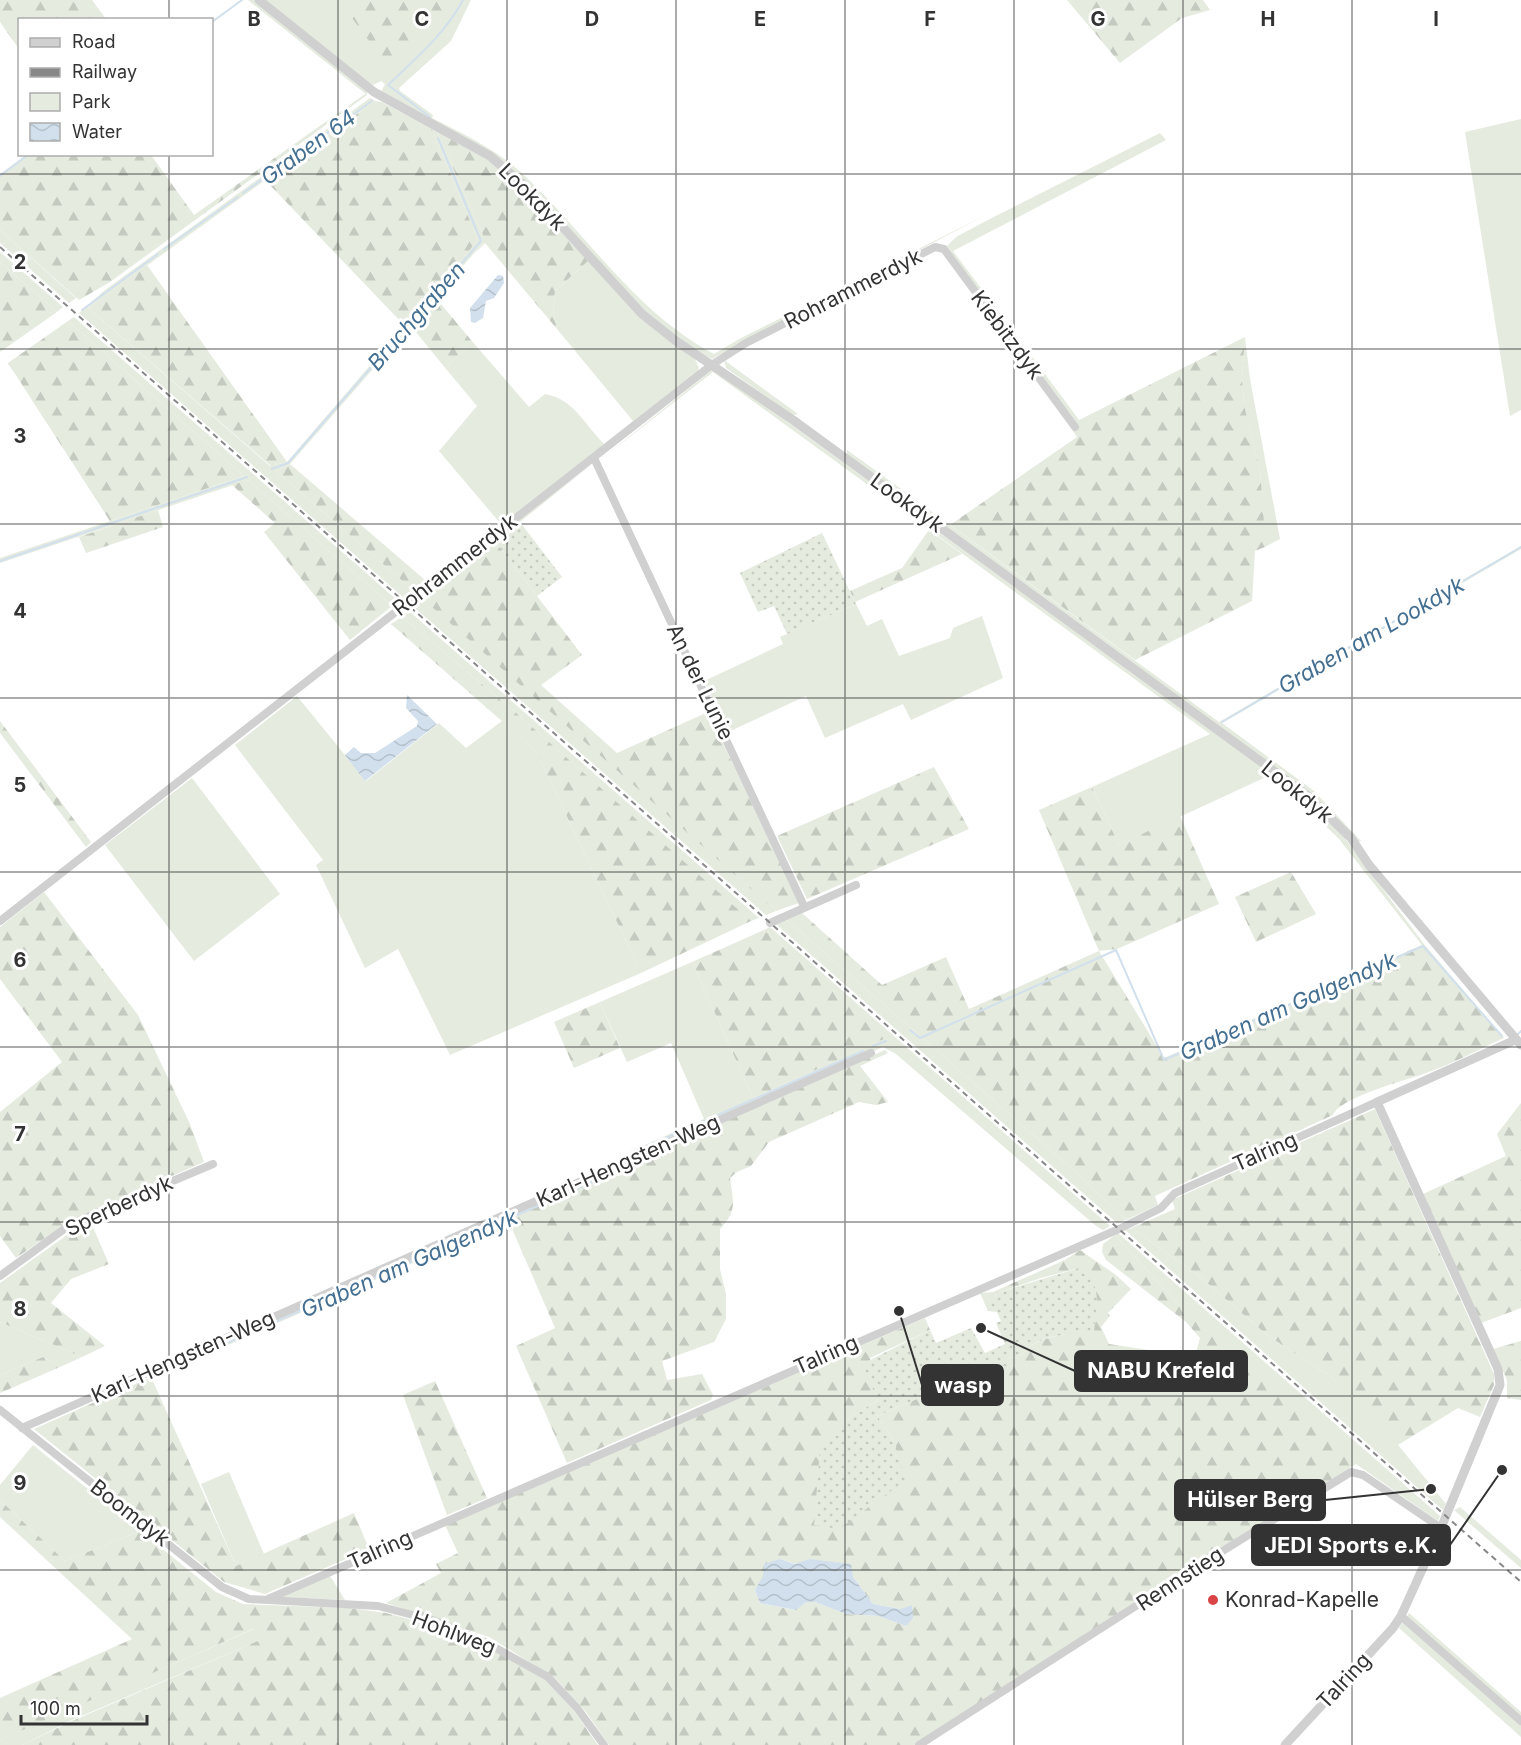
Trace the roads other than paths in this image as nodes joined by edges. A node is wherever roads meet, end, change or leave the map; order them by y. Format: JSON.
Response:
{"nodes":[{"id":1,"x":259,"y":0,"type":"edge"},
{"id":2,"x":935,"y":247,"type":"joint"},
{"id":3,"x":713,"y":364,"type":"junction"},
{"id":4,"x":1075,"y":427,"type":"dead end"},
{"id":5,"x":594,"y":458,"type":"junction"},
{"id":6,"x":856,"y":885,"type":"dead end"},
{"id":7,"x":804,"y":906,"type":"junction"},
{"id":8,"x":0,"y":921,"type":"edge"},
{"id":9,"x":770,"y":923,"type":"dead end"},
{"id":10,"x":1518,"y":1042,"type":"edge"},
{"id":11,"x":871,"y":1053,"type":"dead end"},
{"id":12,"x":1377,"y":1102,"type":"junction"},
{"id":13,"x":213,"y":1164,"type":"dead end"},
{"id":14,"x":0,"y":1276,"type":"edge"},
{"id":15,"x":0,"y":1410,"type":"edge"},
{"id":16,"x":22,"y":1428,"type":"junction"},
{"id":17,"x":1441,"y":1528,"type":"junction"},
{"id":18,"x":268,"y":1599,"type":"junction"},
{"id":19,"x":1401,"y":1616,"type":"junction"},
{"id":20,"x":1521,"y":1721,"type":"edge"},
{"id":21,"x":604,"y":1745,"type":"edge"},
{"id":22,"x":919,"y":1745,"type":"edge"},
{"id":23,"x":1285,"y":1745,"type":"edge"}],
"edges":[{"from":1,"to":3,"type":"street","name":"Lookdyk"},
{"from":2,"to":3,"type":"street","name":"Rohrammerdyk"},
{"from":2,"to":4,"type":"street","name":"Kiebitzdyk"},
{"from":3,"to":5,"type":"street","name":"Rohrammerdyk"},
{"from":3,"to":10,"type":"street","name":"Lookdyk"},
{"from":5,"to":7,"type":"street","name":"An der Lunie"},
{"from":5,"to":8,"type":"street","name":"Rohrammerdyk"},
{"from":6,"to":7,"type":"street"},
{"from":7,"to":9,"type":"street"},
{"from":10,"to":12,"type":"street","name":"Talring"},
{"from":11,"to":16,"type":"street","name":"Karl-Hengsten-Weg"},
{"from":12,"to":17,"type":"street","name":"Talring"},
{"from":12,"to":18,"type":"street","name":"Talring"},
{"from":13,"to":14,"type":"street","name":"Sperberdyk"},
{"from":15,"to":16,"type":"street","name":"Boomdyk"},
{"from":16,"to":18,"type":"street","name":"Boomdyk"},
{"from":17,"to":19,"type":"street","name":"Talring"},
{"from":17,"to":22,"type":"street","name":"Rennstieg"},
{"from":18,"to":21,"type":"street","name":"Hohlweg"},
{"from":19,"to":20,"type":"street"},
{"from":19,"to":23,"type":"street","name":"Talring"}]}
